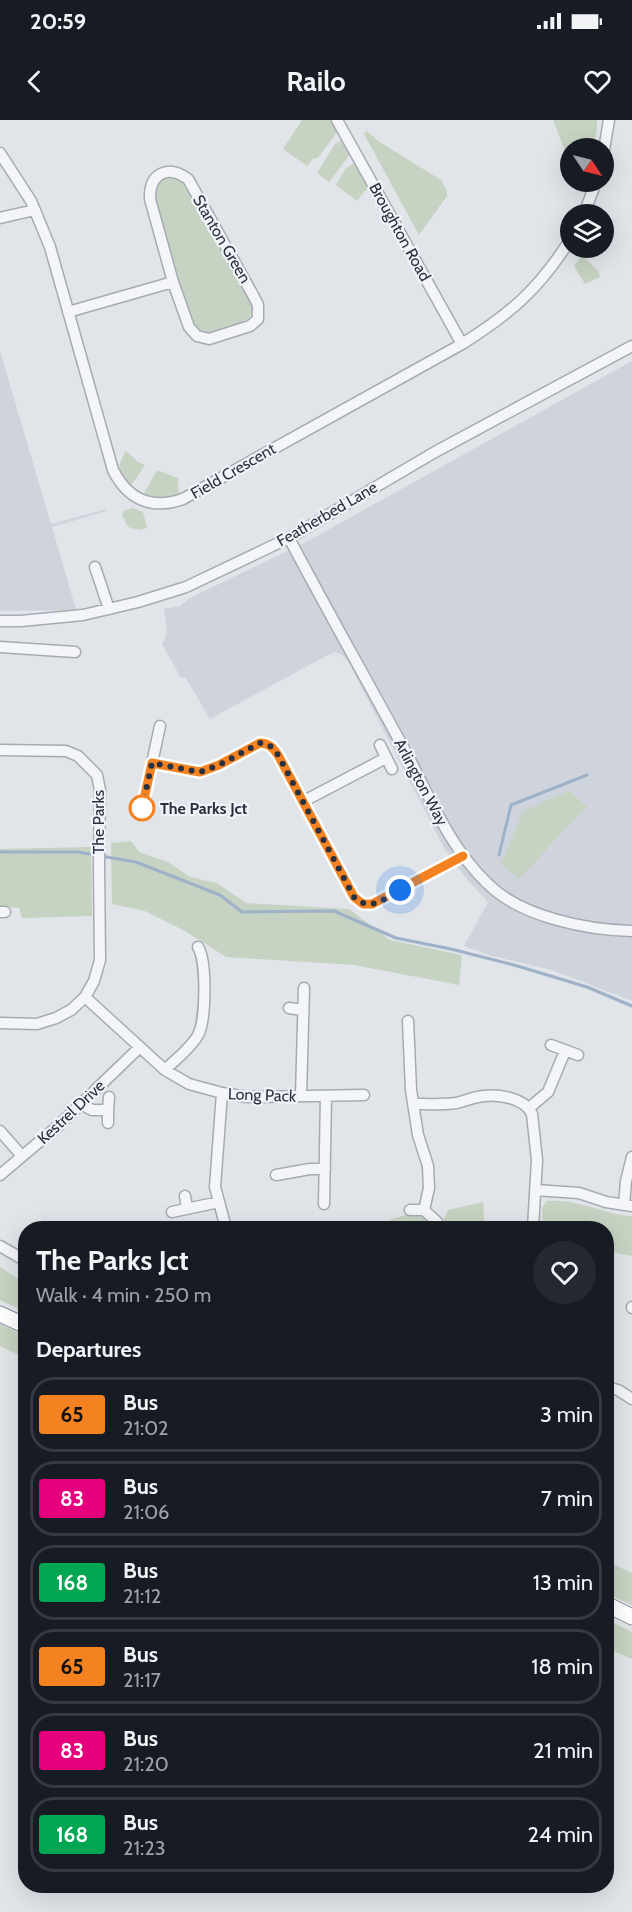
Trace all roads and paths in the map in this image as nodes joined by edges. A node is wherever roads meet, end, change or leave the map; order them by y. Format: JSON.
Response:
{"nodes":[{"id":1,"x":337,"y":120,"type":"edge"},
{"id":2,"x":609,"y":120,"type":"edge"},
{"id":3,"x":606,"y":138,"type":"edge"},
{"id":4,"x":0,"y":153,"type":"edge"},
{"id":5,"x":35,"y":210,"type":"junction"},
{"id":6,"x":0,"y":218,"type":"edge"},
{"id":7,"x":560,"y":255,"type":"edge"},
{"id":8,"x":173,"y":282,"type":"junction"},
{"id":9,"x":68,"y":312,"type":"junction"},
{"id":10,"x":462,"y":344,"type":"junction"},
{"id":11,"x":632,"y":346,"type":"edge"},
{"id":12,"x":289,"y":538,"type":"junction"},
{"id":13,"x":94,"y":567,"type":"dead end"},
{"id":14,"x":109,"y":609,"type":"junction"},
{"id":15,"x":0,"y":621,"type":"edge"},
{"id":16,"x":63,"y":639,"type":"dead end"},
{"id":17,"x":0,"y":647,"type":"edge"},
{"id":18,"x":62,"y":651,"type":"junction"},
{"id":19,"x":75,"y":652,"type":"dead end"},
{"id":20,"x":160,"y":726,"type":"dead end"},
{"id":21,"x":380,"y":745,"type":"dead end"},
{"id":22,"x":0,"y":750,"type":"edge"},
{"id":23,"x":386,"y":758,"type":"junction"},
{"id":24,"x":152,"y":763,"type":"junction"},
{"id":25,"x":392,"y":769,"type":"dead end"},
{"id":26,"x":304,"y":801,"type":"junction"},
{"id":27,"x":142,"y":808,"type":"dead end"},
{"id":28,"x":463,"y":856,"type":"junction"},
{"id":29,"x":632,"y":931,"type":"edge"},
{"id":30,"x":215,"y":957,"type":"dead end"},
{"id":31,"x":304,"y":988,"type":"dead end"},
{"id":32,"x":85,"y":997,"type":"junction"},
{"id":33,"x":289,"y":1008,"type":"dead end"},
{"id":34,"x":302,"y":1010,"type":"junction"},
{"id":35,"x":408,"y":1021,"type":"dead end"},
{"id":36,"x":0,"y":1023,"type":"edge"},
{"id":37,"x":551,"y":1045,"type":"dead end"},
{"id":38,"x":140,"y":1047,"type":"junction"},
{"id":39,"x":565,"y":1051,"type":"junction"},
{"id":40,"x":578,"y":1055,"type":"dead end"},
{"id":41,"x":165,"y":1070,"type":"junction"},
{"id":42,"x":222,"y":1093,"type":"junction"},
{"id":43,"x":364,"y":1095,"type":"dead end"},
{"id":44,"x":301,"y":1096,"type":"junction"},
{"id":45,"x":326,"y":1096,"type":"junction"},
{"id":46,"x":109,"y":1097,"type":"dead end"},
{"id":47,"x":81,"y":1104,"type":"junction"},
{"id":48,"x":414,"y":1104,"type":"junction"},
{"id":49,"x":529,"y":1108,"type":"junction"},
{"id":50,"x":108,"y":1110,"type":"junction"},
{"id":51,"x":108,"y":1123,"type":"dead end"},
{"id":52,"x":0,"y":1131,"type":"edge"},
{"id":53,"x":22,"y":1156,"type":"junction"},
{"id":54,"x":632,"y":1157,"type":"edge"},
{"id":55,"x":325,"y":1169,"type":"junction"},
{"id":56,"x":0,"y":1174,"type":"edge"},
{"id":57,"x":276,"y":1175,"type":"dead end"},
{"id":58,"x":535,"y":1190,"type":"junction"},
{"id":59,"x":184,"y":1196,"type":"dead end"},
{"id":60,"x":219,"y":1202,"type":"junction"},
{"id":61,"x":324,"y":1204,"type":"dead end"},
{"id":62,"x":628,"y":1205,"type":"edge"},
{"id":63,"x":187,"y":1208,"type":"junction"},
{"id":64,"x":410,"y":1210,"type":"dead end"},
{"id":65,"x":424,"y":1210,"type":"junction"},
{"id":66,"x":172,"y":1212,"type":"dead end"},
{"id":67,"x":224,"y":1221,"type":"edge"},
{"id":68,"x":436,"y":1221,"type":"edge"},
{"id":69,"x":533,"y":1221,"type":"edge"},
{"id":70,"x":0,"y":1246,"type":"edge"},
{"id":71,"x":18,"y":1256,"type":"edge"},
{"id":72,"x":0,"y":1314,"type":"edge"},
{"id":73,"x":18,"y":1322,"type":"edge"},
{"id":74,"x":614,"y":1389,"type":"edge"},
{"id":75,"x":632,"y":1399,"type":"edge"},
{"id":76,"x":614,"y":1608,"type":"edge"},
{"id":77,"x":632,"y":1617,"type":"edge"}],
"edges":[{"from":1,"to":10,"type":"street","name":"Broughton Road"},
{"from":2,"to":3,"type":"street"},
{"from":4,"to":5,"type":"street","name":"Field Crescent"},
{"from":5,"to":6,"type":"street"},
{"from":5,"to":9,"type":"street","name":"Field Crescent"},
{"from":7,"to":10,"type":"street","name":"Field Crescent"},
{"from":8,"to":8,"type":"street","name":"Stanton Green"},
{"from":8,"to":9,"type":"street"},
{"from":9,"to":10,"type":"street","name":"Field Crescent"},
{"from":11,"to":12,"type":"street","name":"Featherbed Lane"},
{"from":12,"to":14,"type":"street","name":"Featherbed Lane"},
{"from":12,"to":28,"type":"street","name":"Arlington Way"},
{"from":13,"to":14,"type":"street"},
{"from":14,"to":15,"type":"street","name":"Featherbed Lane"},
{"from":16,"to":18,"type":"street"},
{"from":17,"to":18,"type":"street"},
{"from":18,"to":19,"type":"street"},
{"from":20,"to":24,"type":"street"},
{"from":21,"to":23,"type":"street"},
{"from":22,"to":32,"type":"street","name":"The Parks"},
{"from":23,"to":25,"type":"street"},
{"from":23,"to":26,"type":"street"},
{"from":24,"to":26,"type":"street"},
{"from":24,"to":27,"type":"street"},
{"from":26,"to":28,"type":"street"},
{"from":28,"to":29,"type":"street","name":"Arlington Way"},
{"from":30,"to":41,"type":"street"},
{"from":31,"to":34,"type":"street"},
{"from":32,"to":36,"type":"street"},
{"from":32,"to":38,"type":"street","name":"Long Pack"},
{"from":33,"to":34,"type":"street"},
{"from":34,"to":44,"type":"street"},
{"from":35,"to":48,"type":"street"},
{"from":37,"to":39,"type":"street"},
{"from":38,"to":41,"type":"street","name":"Long Pack"},
{"from":38,"to":47,"type":"street","name":"Kestrel Drive"},
{"from":39,"to":40,"type":"street"},
{"from":39,"to":49,"type":"street"},
{"from":41,"to":42,"type":"street","name":"Long Pack"},
{"from":42,"to":44,"type":"street","name":"Long Pack"},
{"from":42,"to":60,"type":"street"},
{"from":43,"to":45,"type":"street","name":"Long Pack"},
{"from":44,"to":45,"type":"street","name":"Long Pack"},
{"from":45,"to":55,"type":"street"},
{"from":46,"to":50,"type":"street"},
{"from":47,"to":50,"type":"street"},
{"from":47,"to":53,"type":"street","name":"Kestrel Drive"},
{"from":48,"to":49,"type":"street"},
{"from":48,"to":65,"type":"street"},
{"from":49,"to":58,"type":"street"},
{"from":50,"to":51,"type":"street"},
{"from":52,"to":53,"type":"street"},
{"from":53,"to":56,"type":"street","name":"Kestrel Drive"},
{"from":54,"to":62,"type":"street"},
{"from":55,"to":57,"type":"street"},
{"from":55,"to":61,"type":"street"},
{"from":58,"to":62,"type":"street"},
{"from":58,"to":69,"type":"street"},
{"from":59,"to":63,"type":"street"},
{"from":60,"to":63,"type":"street"},
{"from":60,"to":67,"type":"street"},
{"from":63,"to":66,"type":"street"},
{"from":64,"to":65,"type":"street"},
{"from":65,"to":68,"type":"street"},
{"from":70,"to":71,"type":"street"},
{"from":72,"to":73,"type":"highway"},
{"from":74,"to":75,"type":"street"},
{"from":76,"to":77,"type":"highway"}]}
